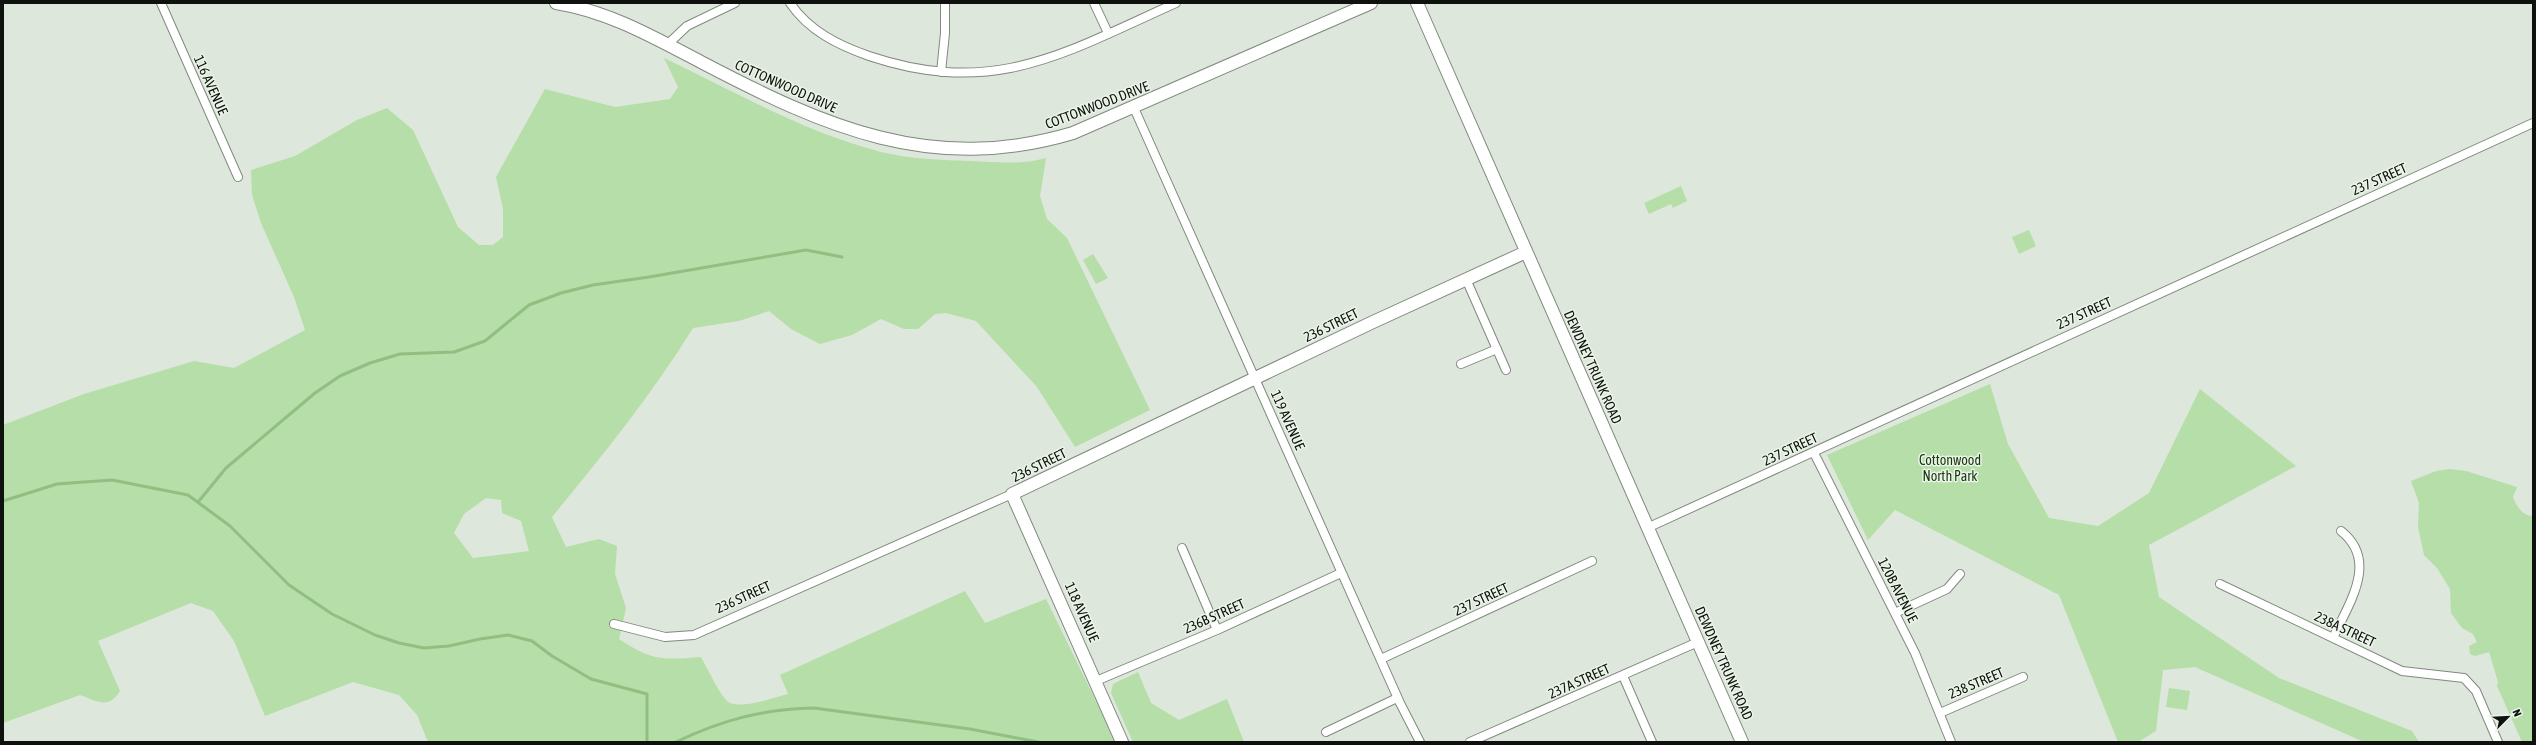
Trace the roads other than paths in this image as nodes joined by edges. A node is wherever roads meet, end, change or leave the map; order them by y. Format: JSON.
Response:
{"nodes":[{"id":1,"x":161,"y":3,"type":"edge"},
{"id":2,"x":556,"y":3,"type":"edge"},
{"id":3,"x":735,"y":3,"type":"edge"},
{"id":4,"x":790,"y":3,"type":"edge"},
{"id":5,"x":945,"y":3,"type":"edge"},
{"id":6,"x":1094,"y":3,"type":"edge"},
{"id":7,"x":1176,"y":3,"type":"edge"},
{"id":8,"x":1371,"y":3,"type":"edge"},
{"id":9,"x":1417,"y":3,"type":"edge"},
{"id":10,"x":1108,"y":33,"type":"junction"},
{"id":11,"x":668,"y":44,"type":"junction"},
{"id":12,"x":942,"y":72,"type":"junction"},
{"id":13,"x":1134,"y":108,"type":"junction"},
{"id":14,"x":2533,"y":123,"type":"edge"},
{"id":15,"x":238,"y":177,"type":"dead end"},
{"id":16,"x":1526,"y":252,"type":"junction"},
{"id":17,"x":1466,"y":279,"type":"junction"},
{"id":18,"x":1497,"y":349,"type":"junction"},
{"id":19,"x":1461,"y":364,"type":"dead end"},
{"id":20,"x":1506,"y":370,"type":"dead end"},
{"id":21,"x":1255,"y":379,"type":"junction"},
{"id":22,"x":1814,"y":453,"type":"junction"},
{"id":23,"x":1012,"y":494,"type":"junction"},
{"id":24,"x":1647,"y":528,"type":"junction"},
{"id":25,"x":2341,"y":531,"type":"dead end"},
{"id":26,"x":1182,"y":548,"type":"dead end"},
{"id":27,"x":1592,"y":561,"type":"dead end"},
{"id":28,"x":1341,"y":573,"type":"junction"},
{"id":29,"x":1960,"y":574,"type":"dead end"},
{"id":30,"x":2220,"y":584,"type":"dead end"},
{"id":31,"x":1895,"y":613,"type":"junction"},
{"id":32,"x":614,"y":624,"type":"dead end"},
{"id":33,"x":1217,"y":630,"type":"junction"},
{"id":34,"x":2333,"y":638,"type":"junction"},
{"id":35,"x":1698,"y":642,"type":"junction"},
{"id":36,"x":1381,"y":659,"type":"junction"},
{"id":37,"x":1623,"y":676,"type":"junction"},
{"id":38,"x":2023,"y":678,"type":"dead end"},
{"id":39,"x":1096,"y":681,"type":"junction"},
{"id":40,"x":1397,"y":698,"type":"junction"},
{"id":41,"x":1940,"y":713,"type":"junction"},
{"id":42,"x":1326,"y":732,"type":"dead end"},
{"id":43,"x":1122,"y":742,"type":"edge"},
{"id":44,"x":1420,"y":742,"type":"edge"},
{"id":45,"x":1470,"y":742,"type":"edge"},
{"id":46,"x":1652,"y":742,"type":"edge"},
{"id":47,"x":1742,"y":742,"type":"edge"},
{"id":48,"x":1952,"y":742,"type":"edge"},
{"id":49,"x":2498,"y":742,"type":"edge"}],
"edges":[{"from":1,"to":15,"type":"street","name":"116 AVENUE"},
{"from":2,"to":11,"type":"street","name":"COTTONWOOD DRIVE"},
{"from":3,"to":11,"type":"street"},
{"from":4,"to":12,"type":"street"},
{"from":5,"to":12,"type":"street"},
{"from":6,"to":10,"type":"street"},
{"from":7,"to":10,"type":"street"},
{"from":8,"to":13,"type":"street","name":"COTTONWOOD DRIVE"},
{"from":9,"to":16,"type":"street","name":"DEWDNEY TRUNK ROAD"},
{"from":10,"to":12,"type":"street"},
{"from":11,"to":13,"type":"street","name":"COTTONWOOD DRIVE"},
{"from":13,"to":21,"type":"street","name":"119 AVENUE"},
{"from":14,"to":22,"type":"street","name":"237 STREET"},
{"from":16,"to":17,"type":"street","name":"236 STREET"},
{"from":16,"to":24,"type":"street","name":"DEWDNEY TRUNK ROAD"},
{"from":17,"to":18,"type":"street"},
{"from":17,"to":21,"type":"street","name":"236 STREET"},
{"from":18,"to":19,"type":"street"},
{"from":18,"to":20,"type":"street"},
{"from":21,"to":23,"type":"street","name":"236 STREET"},
{"from":21,"to":28,"type":"street","name":"119 AVENUE"},
{"from":22,"to":24,"type":"street","name":"237 STREET"},
{"from":22,"to":31,"type":"street","name":"120B AVENUE"},
{"from":23,"to":32,"type":"street","name":"236 STREET"},
{"from":23,"to":39,"type":"street","name":"118 AVENUE"},
{"from":24,"to":35,"type":"street","name":"DEWDNEY TRUNK ROAD"},
{"from":25,"to":34,"type":"street"},
{"from":26,"to":33,"type":"street"},
{"from":27,"to":36,"type":"street","name":"237 STREET"},
{"from":28,"to":33,"type":"street","name":"236B STREET"},
{"from":28,"to":36,"type":"street","name":"119 AVENUE"},
{"from":29,"to":31,"type":"street"},
{"from":30,"to":34,"type":"street","name":"238A STREET"},
{"from":31,"to":41,"type":"street","name":"120B AVENUE"},
{"from":33,"to":39,"type":"street","name":"236B STREET"},
{"from":34,"to":49,"type":"street","name":"238A STREET"},
{"from":35,"to":37,"type":"street","name":"237A STREET"},
{"from":35,"to":47,"type":"street","name":"DEWDNEY TRUNK ROAD"},
{"from":36,"to":40,"type":"street","name":"119 AVENUE"},
{"from":37,"to":45,"type":"street","name":"237A STREET"},
{"from":37,"to":46,"type":"street"},
{"from":38,"to":41,"type":"street","name":"238 STREET"},
{"from":39,"to":43,"type":"street","name":"118 AVENUE"},
{"from":40,"to":42,"type":"street"},
{"from":40,"to":44,"type":"street","name":"119 AVENUE"},
{"from":41,"to":48,"type":"street","name":"120B AVENUE"}]}
